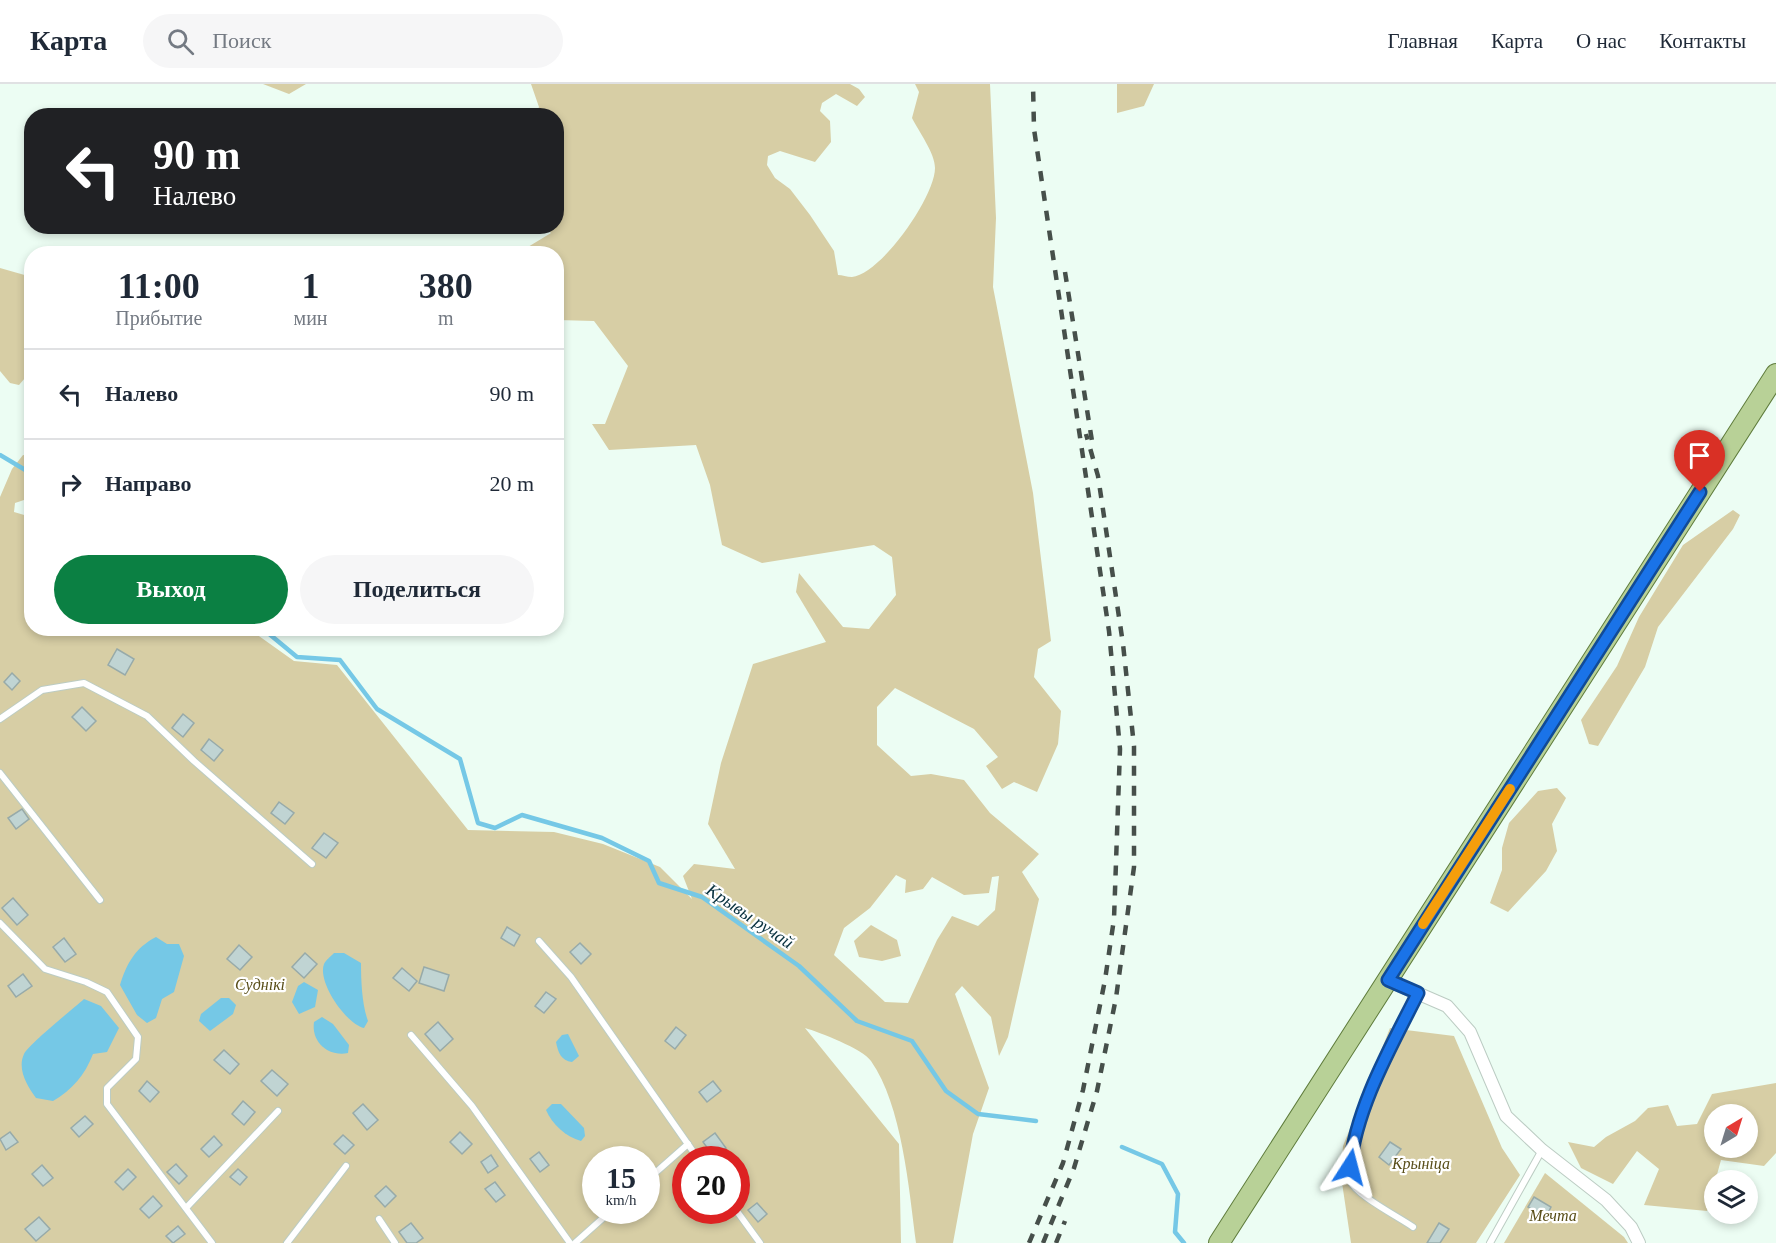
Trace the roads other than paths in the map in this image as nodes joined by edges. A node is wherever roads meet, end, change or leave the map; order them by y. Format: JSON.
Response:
{"nodes":[{"id":1,"x":1776,"y":374,"type":"edge"},
{"id":2,"x":0,"y":719,"type":"edge"},
{"id":3,"x":0,"y":773,"type":"edge"},
{"id":4,"x":312,"y":864,"type":"dead end"},
{"id":5,"x":100,"y":900,"type":"dead end"},
{"id":6,"x":0,"y":923,"type":"edge"},
{"id":7,"x":539,"y":941,"type":"dead end"},
{"id":8,"x":1388,"y":980,"type":"junction"},
{"id":9,"x":1418,"y":993,"type":"junction"},
{"id":10,"x":411,"y":1035,"type":"dead end"},
{"id":11,"x":278,"y":1111,"type":"dead end"},
{"id":12,"x":688,"y":1144,"type":"joint"},
{"id":13,"x":1542,"y":1150,"type":"junction"},
{"id":14,"x":346,"y":1166,"type":"dead end"},
{"id":15,"x":660,"y":1168,"type":"edge"},
{"id":16,"x":186,"y":1208,"type":"junction"},
{"id":17,"x":379,"y":1219,"type":"dead end"},
{"id":18,"x":597,"y":1224,"type":"edge"},
{"id":19,"x":746,"y":1224,"type":"edge"},
{"id":20,"x":1413,"y":1227,"type":"dead end"},
{"id":21,"x":213,"y":1243,"type":"edge"},
{"id":22,"x":287,"y":1243,"type":"edge"},
{"id":23,"x":395,"y":1243,"type":"edge"},
{"id":24,"x":570,"y":1243,"type":"edge"},
{"id":25,"x":576,"y":1243,"type":"edge"},
{"id":26,"x":760,"y":1243,"type":"edge"},
{"id":27,"x":1219,"y":1243,"type":"edge"},
{"id":28,"x":1490,"y":1243,"type":"edge"},
{"id":29,"x":1639,"y":1243,"type":"edge"}],
"edges":[{"from":1,"to":8,"type":"main road"},
{"from":2,"to":4,"type":"lane"},
{"from":3,"to":5,"type":"lane"},
{"from":6,"to":16,"type":"lane"},
{"from":7,"to":12,"type":"lane"},
{"from":8,"to":9,"type":"street"},
{"from":8,"to":27,"type":"main road"},
{"from":9,"to":13,"type":"street"},
{"from":9,"to":20,"type":"lane"},
{"from":10,"to":24,"type":"lane"},
{"from":11,"to":16,"type":"lane"},
{"from":12,"to":15,"type":"lane"},
{"from":13,"to":28,"type":"lane"},
{"from":13,"to":29,"type":"street"},
{"from":14,"to":22,"type":"lane"},
{"from":16,"to":21,"type":"lane"},
{"from":17,"to":23,"type":"lane"},
{"from":18,"to":25,"type":"lane"},
{"from":19,"to":26,"type":"lane"}]}
